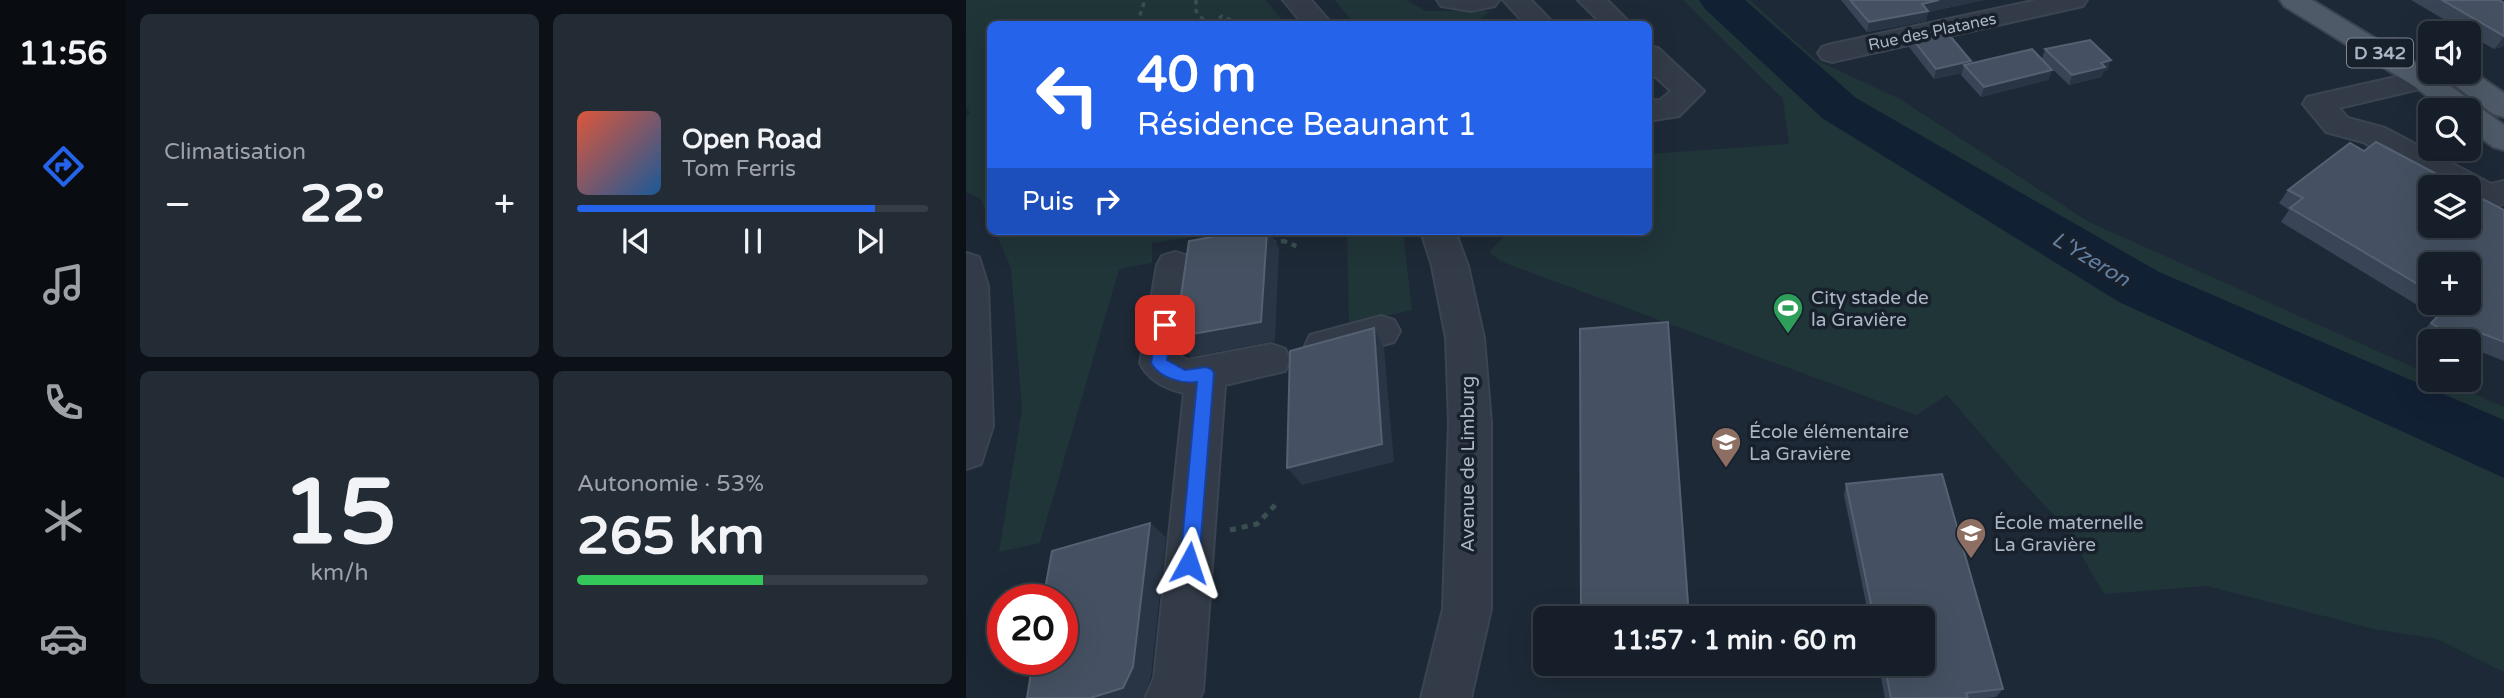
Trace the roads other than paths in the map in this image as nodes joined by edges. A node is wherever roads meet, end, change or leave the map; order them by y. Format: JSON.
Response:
{"nodes":[{"id":1,"x":1296,"y":0,"type":"edge"},
{"id":2,"x":1450,"y":0,"type":"edge"},
{"id":3,"x":1486,"y":0,"type":"edge"},
{"id":4,"x":1516,"y":0,"type":"edge"},
{"id":5,"x":1591,"y":0,"type":"edge"},
{"id":6,"x":2074,"y":0,"type":"edge"},
{"id":7,"x":2292,"y":0,"type":"edge"},
{"id":8,"x":2335,"y":0,"type":"edge"},
{"id":9,"x":1315,"y":21,"type":"edge"},
{"id":10,"x":1537,"y":21,"type":"edge"},
{"id":11,"x":1614,"y":21,"type":"edge"},
{"id":12,"x":1832,"y":53,"type":"dead end"},
{"id":13,"x":1652,"y":58,"type":"edge"},
{"id":14,"x":2418,"y":61,"type":"edge"},
{"id":15,"x":2418,"y":63,"type":"edge"},
{"id":16,"x":2418,"y":72,"type":"edge"},
{"id":17,"x":2441,"y":84,"type":"edge"},
{"id":18,"x":2473,"y":84,"type":"edge"},
{"id":19,"x":2454,"y":98,"type":"edge"},
{"id":20,"x":2504,"y":106,"type":"edge"},
{"id":21,"x":1652,"y":111,"type":"edge"},
{"id":22,"x":2481,"y":111,"type":"edge"},
{"id":23,"x":2481,"y":122,"type":"edge"},
{"id":24,"x":2504,"y":140,"type":"edge"},
{"id":25,"x":2498,"y":198,"type":"edge"},
{"id":26,"x":1439,"y":235,"type":"edge"},
{"id":27,"x":1175,"y":265,"type":"dead end"},
{"id":28,"x":966,"y":266,"type":"edge"},
{"id":29,"x":1381,"y":331,"type":"dead end"},
{"id":30,"x":1206,"y":373,"type":"junction"},
{"id":31,"x":966,"y":451,"type":"edge"},
{"id":32,"x":1170,"y":698,"type":"edge"},
{"id":33,"x":1446,"y":698,"type":"edge"}],
"edges":[{"from":1,"to":9,"type":"street"},
{"from":2,"to":3,"type":"street"},
{"from":4,"to":10,"type":"street"},
{"from":5,"to":11,"type":"street"},
{"from":6,"to":12,"type":"street","name":"Rue des Platanes"},
{"from":7,"to":15,"type":"main road","number":"D 342"},
{"from":8,"to":14,"type":"main road","number":"D 342"},
{"from":13,"to":21,"type":"street"},
{"from":16,"to":25,"type":"street"},
{"from":17,"to":19,"type":"main road","number":"D 342"},
{"from":18,"to":20,"type":"main road"},
{"from":20,"to":22,"type":"street"},
{"from":23,"to":24,"type":"main road"},
{"from":26,"to":33,"type":"street","name":"Avenue de Limburg"},
{"from":27,"to":30,"type":"street"},
{"from":28,"to":31,"type":"street"},
{"from":29,"to":30,"type":"street"},
{"from":30,"to":32,"type":"street"}]}
